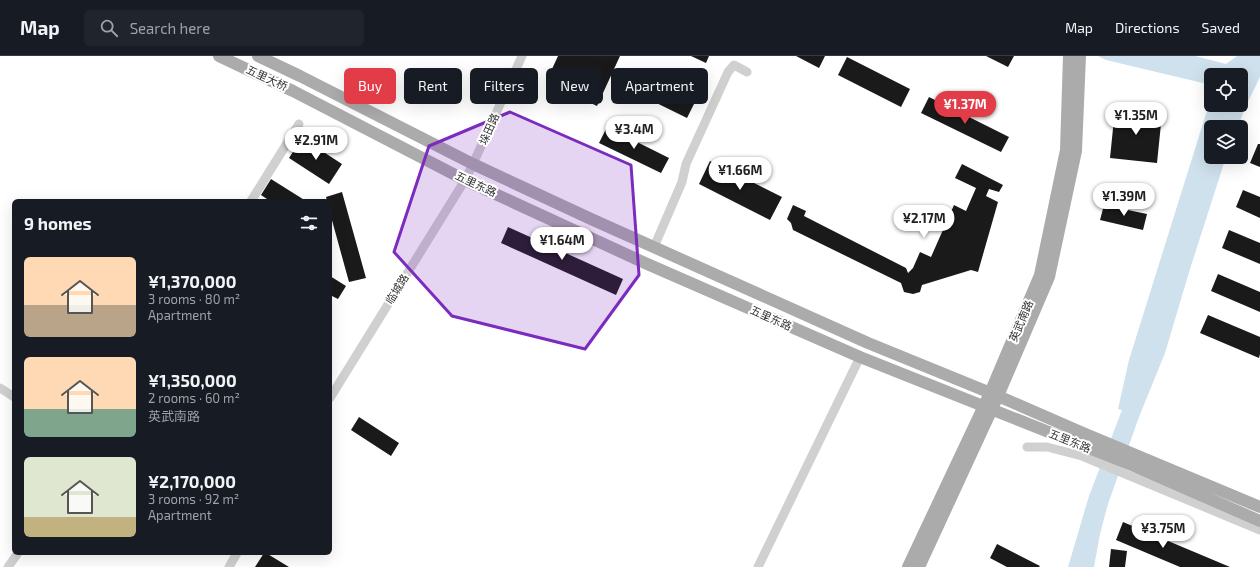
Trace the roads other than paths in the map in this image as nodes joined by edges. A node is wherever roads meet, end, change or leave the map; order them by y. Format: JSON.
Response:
{"nodes":[{"id":1,"x":219,"y":56,"type":"edge"},
{"id":2,"x":258,"y":56,"type":"edge"},
{"id":3,"x":522,"y":56,"type":"edge"},
{"id":4,"x":1080,"y":56,"type":"edge"},
{"id":5,"x":1073,"y":64,"type":"edge"},
{"id":6,"x":747,"y":72,"type":"dead end"},
{"id":7,"x":300,"y":76,"type":"joint"},
{"id":8,"x":293,"y":91,"type":"joint"},
{"id":9,"x":298,"y":124,"type":"dead end"},
{"id":10,"x":473,"y":164,"type":"junction"},
{"id":11,"x":464,"y":180,"type":"junction"},
{"id":12,"x":252,"y":199,"type":"edge"},
{"id":13,"x":654,"y":247,"type":"junction"},
{"id":14,"x":860,"y":357,"type":"junction"},
{"id":15,"x":0,"y":388,"type":"edge"},
{"id":16,"x":332,"y":391,"type":"edge"},
{"id":17,"x":994,"y":394,"type":"junction"},
{"id":18,"x":12,"y":396,"type":"edge"},
{"id":19,"x":988,"y":408,"type":"junction"},
{"id":20,"x":1079,"y":438,"type":"junction"},
{"id":21,"x":1027,"y":447,"type":"dead end"},
{"id":22,"x":1134,"y":466,"type":"junction"},
{"id":23,"x":1260,"y":507,"type":"edge"},
{"id":24,"x":1260,"y":521,"type":"edge"},
{"id":25,"x":1260,"y":530,"type":"edge"},
{"id":26,"x":17,"y":555,"type":"edge"},
{"id":27,"x":236,"y":555,"type":"edge"},
{"id":28,"x":8,"y":567,"type":"edge"},
{"id":29,"x":229,"y":567,"type":"edge"},
{"id":30,"x":758,"y":567,"type":"edge"},
{"id":31,"x":908,"y":567,"type":"edge"},
{"id":32,"x":919,"y":567,"type":"edge"}],
"edges":[{"from":1,"to":8,"type":"main road","name":"五里大桥"},
{"from":2,"to":7,"type":"main road","name":"五里大桥"},
{"from":3,"to":10,"type":"street","name":"垛田路"},
{"from":4,"to":5,"type":"main road","name":"英武南路"},
{"from":5,"to":17,"type":"main road","name":"英武南路"},
{"from":6,"to":13,"type":"street"},
{"from":7,"to":10,"type":"main road","name":"五里东路"},
{"from":8,"to":11,"type":"main road","name":"五里东路"},
{"from":9,"to":12,"type":"street"},
{"from":10,"to":11,"type":"street","name":"垛田路"},
{"from":10,"to":13,"type":"main road","name":"五里东路"},
{"from":11,"to":14,"type":"main road","name":"五里东路"},
{"from":11,"to":16,"type":"street","name":"临城路"},
{"from":13,"to":17,"type":"main road","name":"五里东路"},
{"from":14,"to":19,"type":"main road","name":"五里东路"},
{"from":14,"to":30,"type":"street"},
{"from":15,"to":18,"type":"street"},
{"from":17,"to":19,"type":"main road","name":"英武南路"},
{"from":17,"to":20,"type":"main road","name":"五里东路"},
{"from":19,"to":20,"type":"main road","name":"五里东路"},
{"from":19,"to":31,"type":"main road","name":"英武南路"},
{"from":19,"to":32,"type":"main road","name":"英武南路"},
{"from":20,"to":22,"type":"main road","name":"五里东路"},
{"from":21,"to":22,"type":"street"},
{"from":22,"to":23,"type":"main road","name":"五里东路"},
{"from":22,"to":24,"type":"main road","name":"五里东路"},
{"from":22,"to":25,"type":"street"},
{"from":26,"to":28,"type":"street"},
{"from":27,"to":29,"type":"street"}]}
